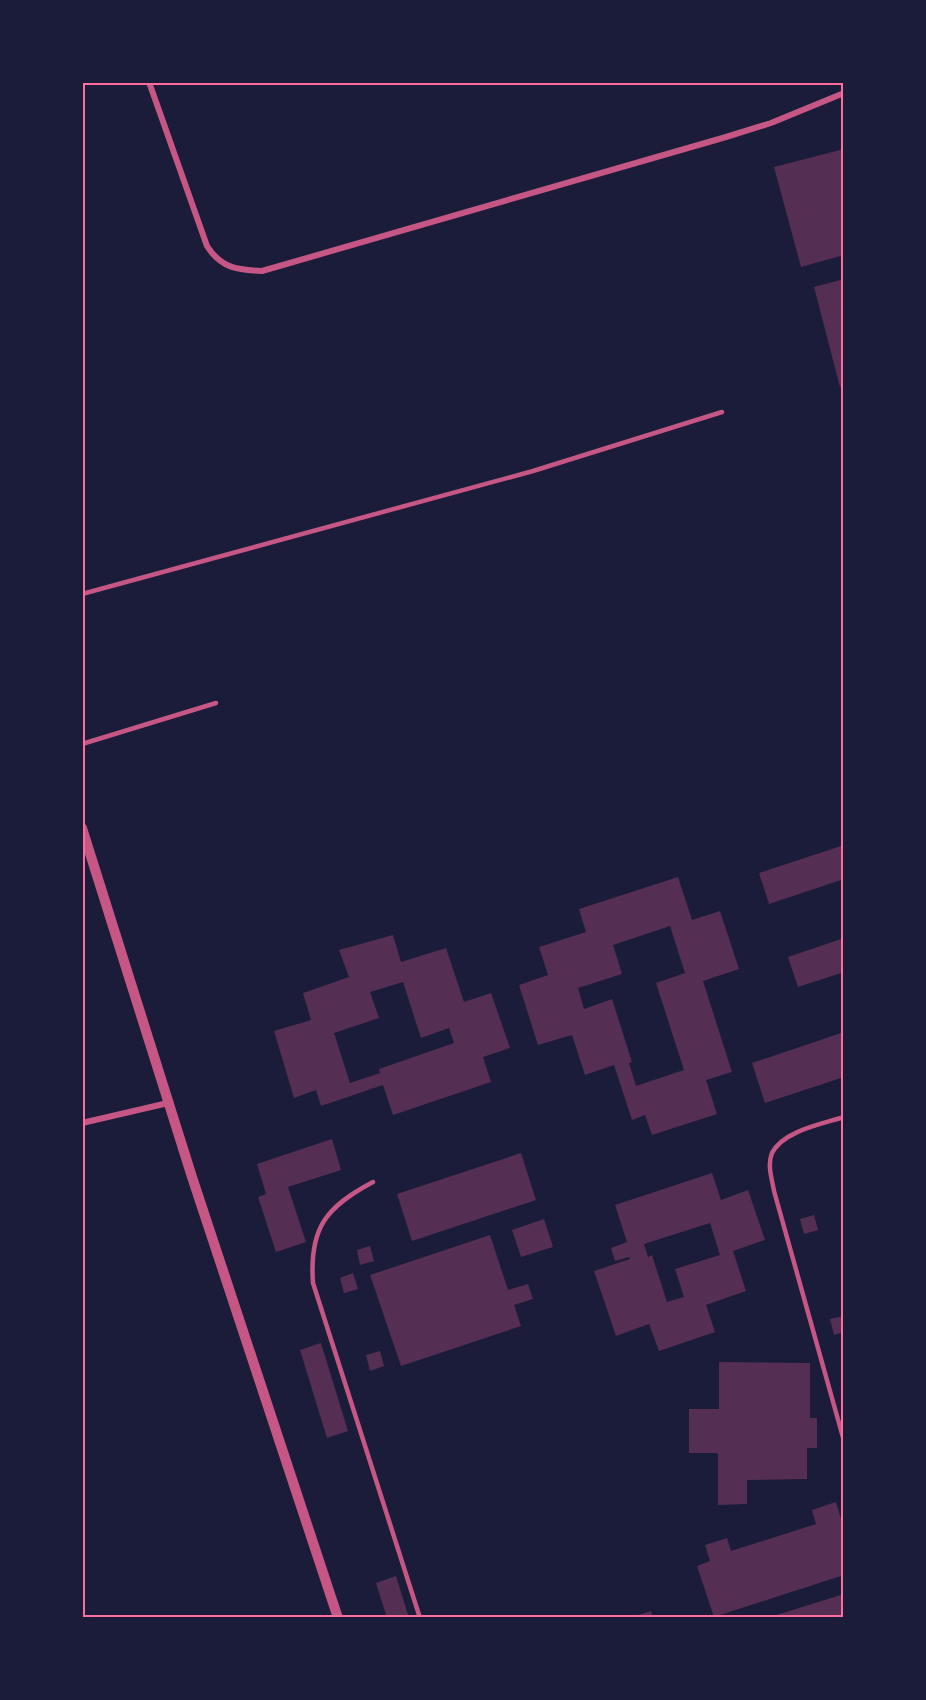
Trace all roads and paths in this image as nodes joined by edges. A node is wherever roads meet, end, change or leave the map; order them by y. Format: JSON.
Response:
{"nodes":[{"id":1,"x":149,"y":82,"type":"edge"},
{"id":2,"x":843,"y":93,"type":"edge"},
{"id":3,"x":722,"y":412,"type":"dead end"},
{"id":4,"x":82,"y":594,"type":"edge"},
{"id":5,"x":216,"y":703,"type":"dead end"},
{"id":6,"x":82,"y":744,"type":"edge"},
{"id":7,"x":82,"y":828,"type":"edge"},
{"id":8,"x":168,"y":1103,"type":"junction"},
{"id":9,"x":843,"y":1117,"type":"edge"},
{"id":10,"x":82,"y":1123,"type":"edge"},
{"id":11,"x":373,"y":1182,"type":"dead end"},
{"id":12,"x":843,"y":1441,"type":"edge"},
{"id":13,"x":338,"y":1617,"type":"edge"},
{"id":14,"x":420,"y":1617,"type":"edge"}],
"edges":[{"from":1,"to":2,"type":"street"},
{"from":3,"to":4,"type":"lane"},
{"from":5,"to":6,"type":"lane"},
{"from":7,"to":8,"type":"street"},
{"from":8,"to":10,"type":"street"},
{"from":8,"to":13,"type":"street"},
{"from":9,"to":12,"type":"lane"},
{"from":11,"to":14,"type":"lane"}]}
